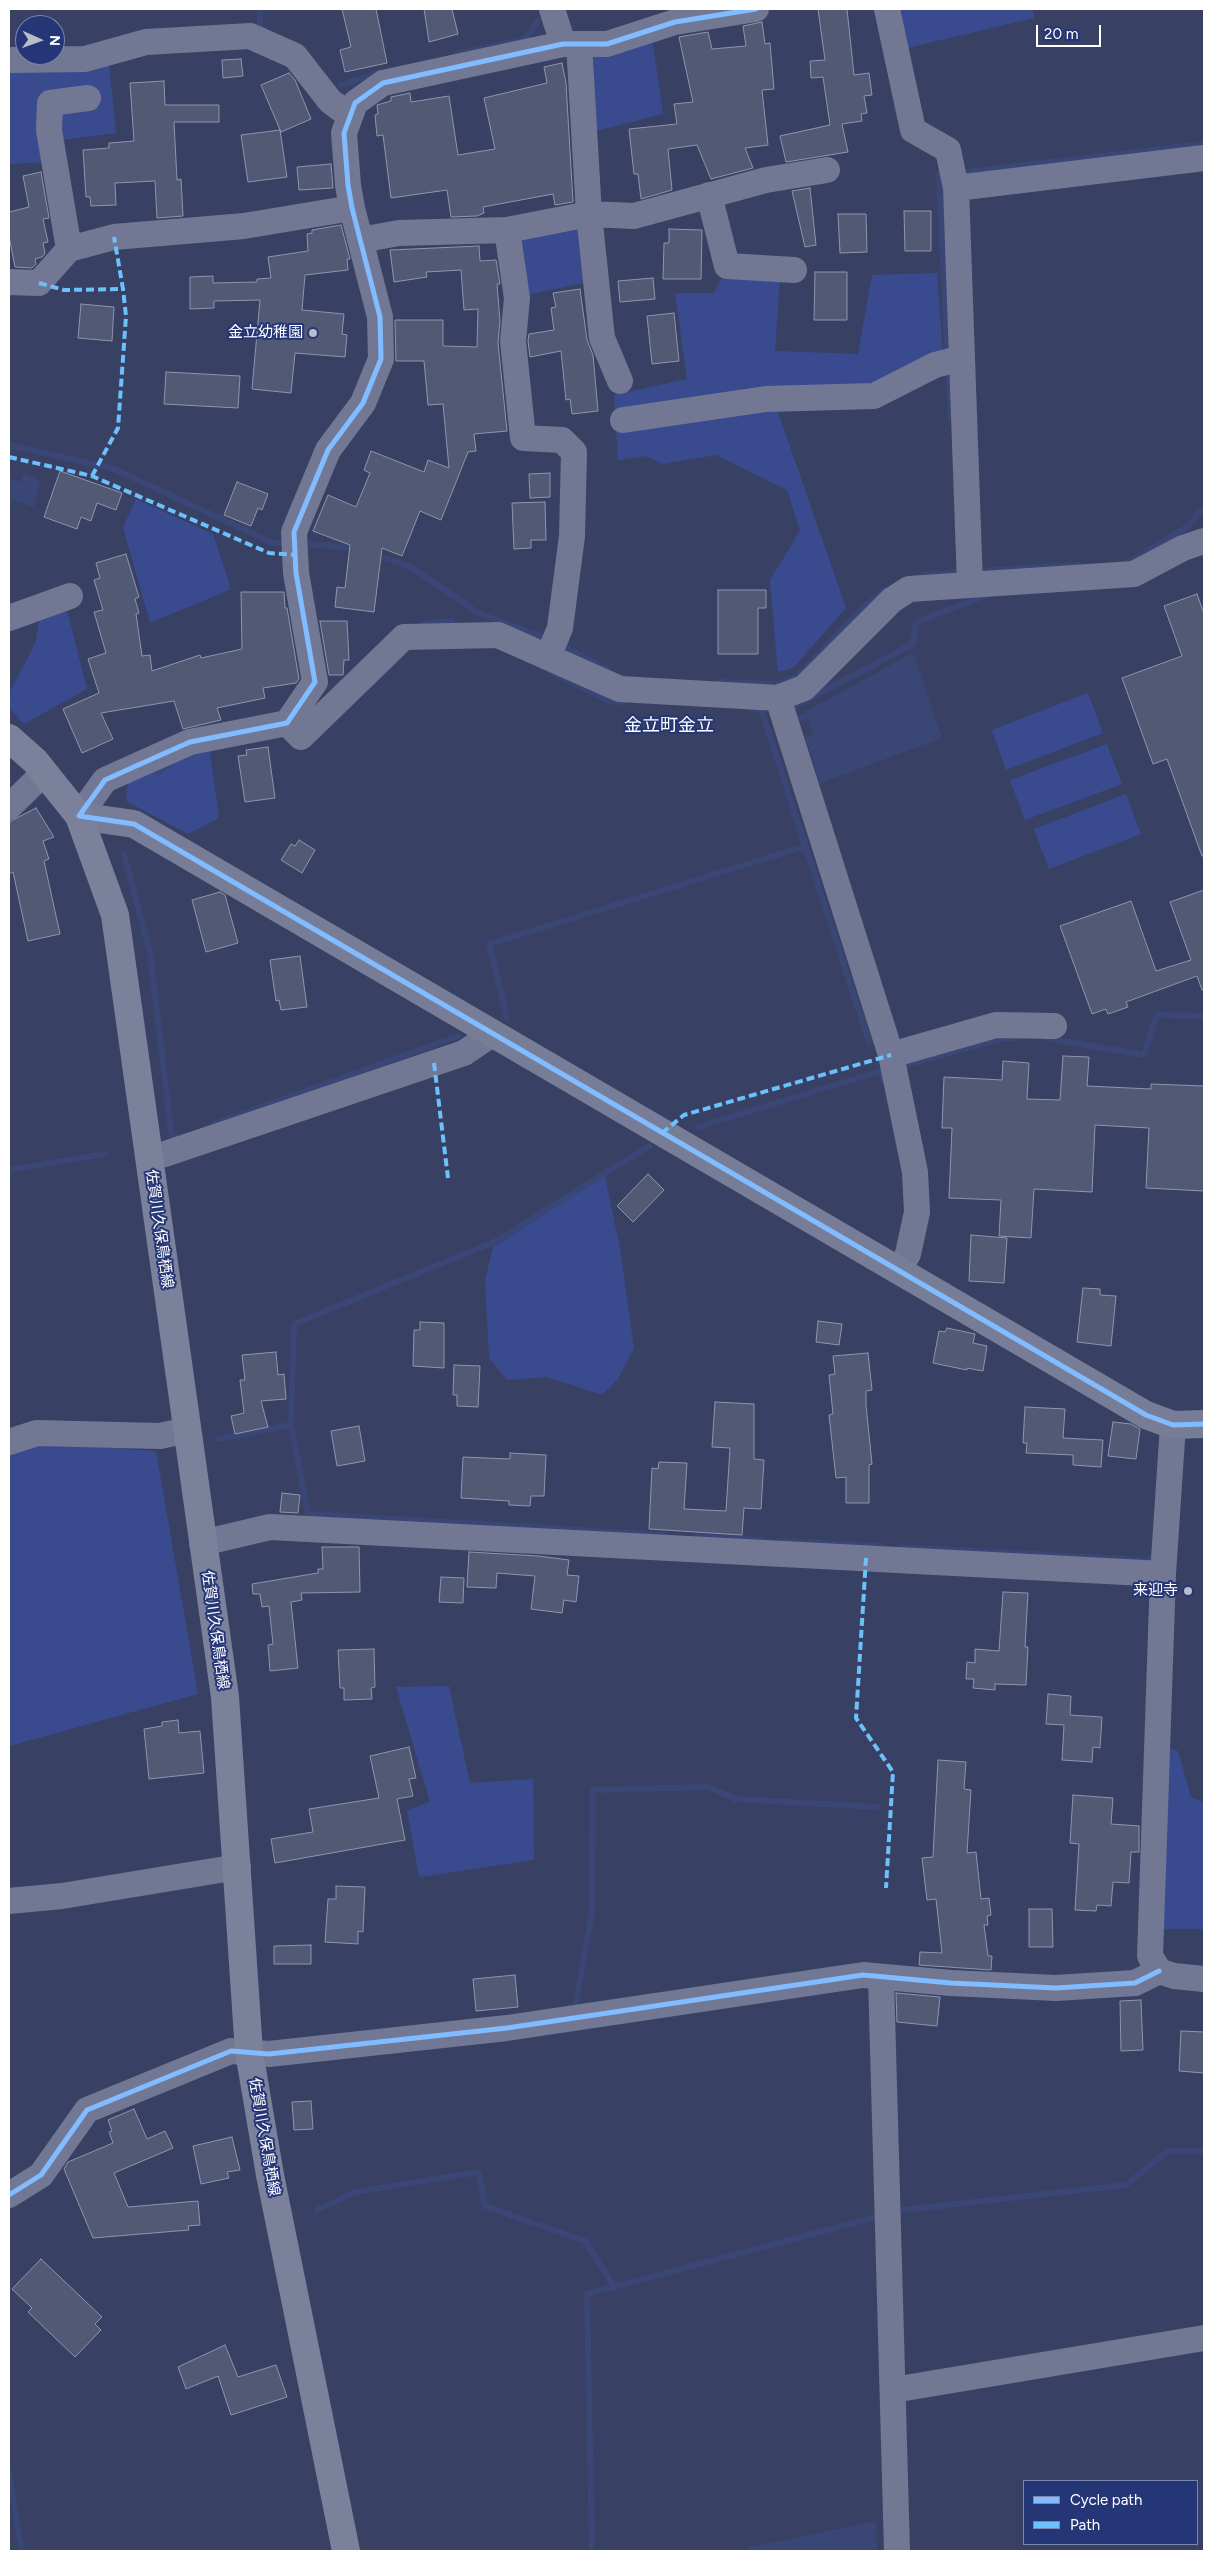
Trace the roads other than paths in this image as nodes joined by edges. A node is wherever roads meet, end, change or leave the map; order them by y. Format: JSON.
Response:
{"nodes":[{"id":1,"x":552,"y":9,"type":"edge"},
{"id":2,"x":756,"y":9,"type":"edge"},
{"id":3,"x":887,"y":9,"type":"edge"},
{"id":4,"x":571,"y":44,"type":"junction"},
{"id":5,"x":9,"y":60,"type":"edge"},
{"id":6,"x":88,"y":98,"type":"dead end"},
{"id":7,"x":350,"y":116,"type":"junction"},
{"id":8,"x":1204,"y":158,"type":"edge"},
{"id":9,"x":827,"y":170,"type":"dead end"},
{"id":10,"x":956,"y":188,"type":"junction"},
{"id":11,"x":709,"y":195,"type":"junction"},
{"id":12,"x":352,"y":208,"type":"junction"},
{"id":13,"x":589,"y":214,"type":"junction"},
{"id":14,"x":507,"y":230,"type":"junction"},
{"id":15,"x":360,"y":240,"type":"junction"},
{"id":16,"x":68,"y":249,"type":"junction"},
{"id":17,"x":794,"y":270,"type":"dead end"},
{"id":18,"x":9,"y":282,"type":"edge"},
{"id":19,"x":962,"y":358,"type":"junction"},
{"id":20,"x":620,"y":381,"type":"dead end"},
{"id":21,"x":623,"y":420,"type":"dead end"},
{"id":22,"x":1204,"y":542,"type":"edge"},
{"id":23,"x":970,"y":584,"type":"junction"},
{"id":24,"x":70,"y":596,"type":"dead end"},
{"id":25,"x":9,"y":618,"type":"edge"},
{"id":26,"x":548,"y":657,"type":"junction"},
{"id":27,"x":778,"y":698,"type":"junction"},
{"id":28,"x":288,"y":723,"type":"junction"},
{"id":29,"x":9,"y":738,"type":"edge"},
{"id":30,"x":44,"y":773,"type":"junction"},
{"id":31,"x":9,"y":807,"type":"edge"},
{"id":32,"x":79,"y":816,"type":"junction"},
{"id":33,"x":1054,"y":1026,"type":"dead end"},
{"id":34,"x":492,"y":1034,"type":"junction"},
{"id":35,"x":891,"y":1055,"type":"junction"},
{"id":36,"x":149,"y":1157,"type":"junction"},
{"id":37,"x":898,"y":1271,"type":"junction"},
{"id":38,"x":1204,"y":1424,"type":"edge"},
{"id":39,"x":1173,"y":1425,"type":"junction"},
{"id":40,"x":187,"y":1430,"type":"junction"},
{"id":41,"x":9,"y":1442,"type":"edge"},
{"id":42,"x":202,"y":1543,"type":"junction"},
{"id":43,"x":1163,"y":1574,"type":"junction"},
{"id":44,"x":238,"y":1867,"type":"junction"},
{"id":45,"x":9,"y":1901,"type":"edge"},
{"id":46,"x":1159,"y":1971,"type":"junction"},
{"id":47,"x":881,"y":1977,"type":"junction"},
{"id":48,"x":1204,"y":1979,"type":"edge"},
{"id":49,"x":249,"y":2052,"type":"junction"},
{"id":50,"x":9,"y":2195,"type":"edge"},
{"id":51,"x":1204,"y":2338,"type":"edge"},
{"id":52,"x":893,"y":2390,"type":"junction"},
{"id":53,"x":346,"y":2551,"type":"edge"},
{"id":54,"x":897,"y":2551,"type":"edge"}],
"edges":[{"from":1,"to":4,"type":"street"},
{"from":2,"to":4,"type":"street"},
{"from":3,"to":10,"type":"street"},
{"from":4,"to":7,"type":"street"},
{"from":4,"to":13,"type":"street"},
{"from":5,"to":7,"type":"street"},
{"from":6,"to":16,"type":"street"},
{"from":7,"to":12,"type":"street"},
{"from":8,"to":10,"type":"street"},
{"from":9,"to":11,"type":"street"},
{"from":10,"to":19,"type":"street"},
{"from":11,"to":13,"type":"street"},
{"from":11,"to":17,"type":"street"},
{"from":12,"to":15,"type":"street"},
{"from":12,"to":16,"type":"street"},
{"from":13,"to":14,"type":"street"},
{"from":13,"to":20,"type":"street"},
{"from":14,"to":15,"type":"street"},
{"from":14,"to":26,"type":"street"},
{"from":15,"to":28,"type":"street"},
{"from":16,"to":18,"type":"street"},
{"from":19,"to":21,"type":"street"},
{"from":19,"to":23,"type":"street"},
{"from":22,"to":23,"type":"street"},
{"from":23,"to":27,"type":"street"},
{"from":24,"to":25,"type":"street"},
{"from":26,"to":27,"type":"street"},
{"from":26,"to":28,"type":"street"},
{"from":27,"to":35,"type":"street"},
{"from":28,"to":32,"type":"street"},
{"from":29,"to":30,"type":"main road","name":"佐賀川久保鳥栖線"},
{"from":30,"to":31,"type":"street"},
{"from":30,"to":32,"type":"main road","name":"佐賀川久保鳥栖線"},
{"from":32,"to":34,"type":"street"},
{"from":32,"to":36,"type":"main road","name":"佐賀川久保鳥栖線"},
{"from":33,"to":35,"type":"street"},
{"from":34,"to":36,"type":"street"},
{"from":34,"to":37,"type":"street"},
{"from":35,"to":37,"type":"street"},
{"from":36,"to":40,"type":"main road","name":"佐賀川久保鳥栖線"},
{"from":37,"to":39,"type":"street"},
{"from":38,"to":39,"type":"street"},
{"from":39,"to":43,"type":"street"},
{"from":40,"to":41,"type":"street"},
{"from":40,"to":42,"type":"main road","name":"佐賀川久保鳥栖線"},
{"from":42,"to":43,"type":"street"},
{"from":42,"to":44,"type":"main road","name":"佐賀川久保鳥栖線"},
{"from":43,"to":46,"type":"street"},
{"from":44,"to":45,"type":"street"},
{"from":44,"to":49,"type":"main road","name":"佐賀川久保鳥栖線"},
{"from":46,"to":47,"type":"street"},
{"from":46,"to":48,"type":"street"},
{"from":47,"to":49,"type":"street"},
{"from":47,"to":52,"type":"street"},
{"from":49,"to":50,"type":"street"},
{"from":49,"to":53,"type":"main road","name":"佐賀川久保鳥栖線"},
{"from":51,"to":52,"type":"street"},
{"from":52,"to":54,"type":"street"}]}
